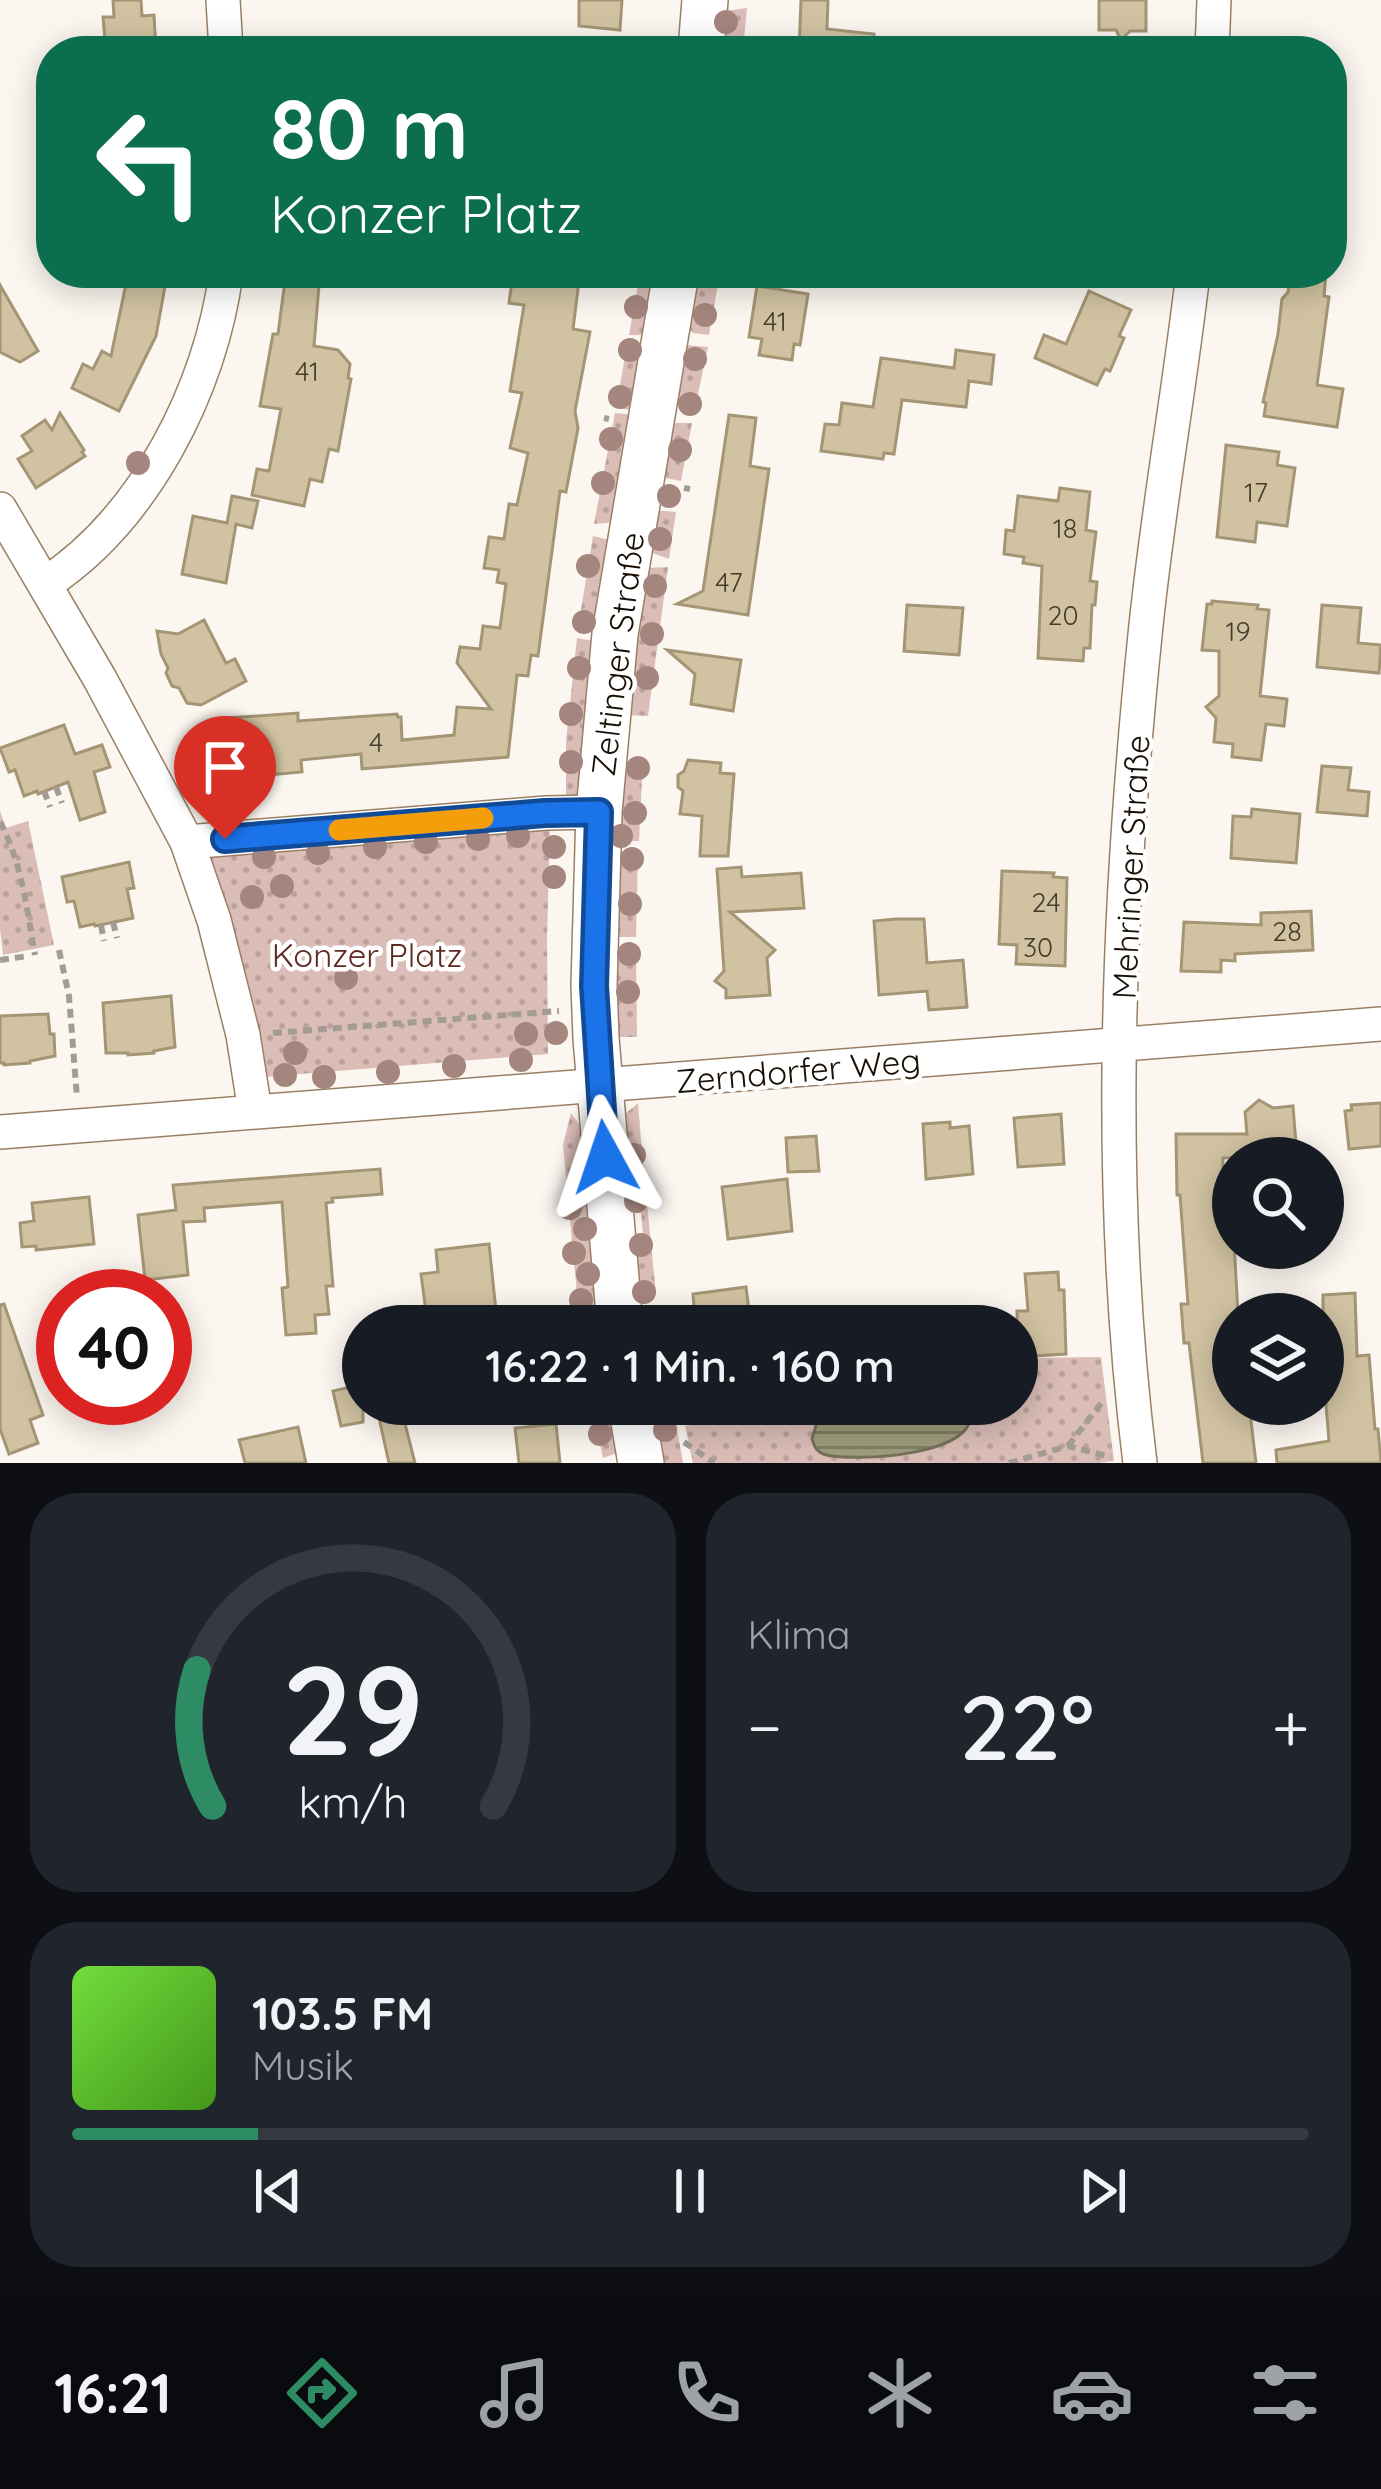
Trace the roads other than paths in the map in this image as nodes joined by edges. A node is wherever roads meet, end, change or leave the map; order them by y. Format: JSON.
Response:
{"nodes":[{"id":1,"x":223,"y":0,"type":"edge"},
{"id":2,"x":705,"y":0,"type":"edge"},
{"id":3,"x":1214,"y":0,"type":"edge"},
{"id":4,"x":225,"y":36,"type":"edge"},
{"id":5,"x":702,"y":36,"type":"edge"},
{"id":6,"x":1212,"y":36,"type":"edge"},
{"id":7,"x":223,"y":288,"type":"edge"},
{"id":8,"x":673,"y":288,"type":"edge"},
{"id":9,"x":1191,"y":288,"type":"edge"},
{"id":10,"x":0,"y":508,"type":"edge"},
{"id":11,"x":45,"y":584,"type":"junction"},
{"id":12,"x":599,"y":812,"type":"junction"},
{"id":13,"x":187,"y":842,"type":"junction"},
{"id":14,"x":1381,"y":1024,"type":"edge"},
{"id":15,"x":1120,"y":1044,"type":"junction"},
{"id":16,"x":599,"y":1085,"type":"junction"},
{"id":17,"x":255,"y":1111,"type":"junction"},
{"id":18,"x":0,"y":1132,"type":"edge"},
{"id":19,"x":618,"y":1305,"type":"edge"},
{"id":20,"x":635,"y":1425,"type":"edge"},
{"id":21,"x":1125,"y":1460,"type":"edge"},
{"id":22,"x":641,"y":1463,"type":"edge"}],
"edges":[{"from":1,"to":4,"type":"street"},
{"from":2,"to":5,"type":"street"},
{"from":3,"to":6,"type":"street"},
{"from":7,"to":11,"type":"street"},
{"from":8,"to":12,"type":"street","name":"Zeltinger Straße"},
{"from":9,"to":15,"type":"street","name":"Mehringer Straße"},
{"from":10,"to":11,"type":"street"},
{"from":11,"to":13,"type":"street"},
{"from":12,"to":13,"type":"street"},
{"from":12,"to":16,"type":"street","name":"Zeltinger Straße"},
{"from":13,"to":17,"type":"street"},
{"from":14,"to":15,"type":"street","name":"Zerndorfer Weg"},
{"from":15,"to":16,"type":"street","name":"Zerndorfer Weg"},
{"from":15,"to":21,"type":"street","name":"Mehringer Straße"},
{"from":16,"to":17,"type":"street","name":"Zerndorfer Weg"},
{"from":16,"to":19,"type":"street","name":"Zeltinger Straße"},
{"from":17,"to":18,"type":"street","name":"Zerndorfer Weg"},
{"from":20,"to":22,"type":"street"}]}
